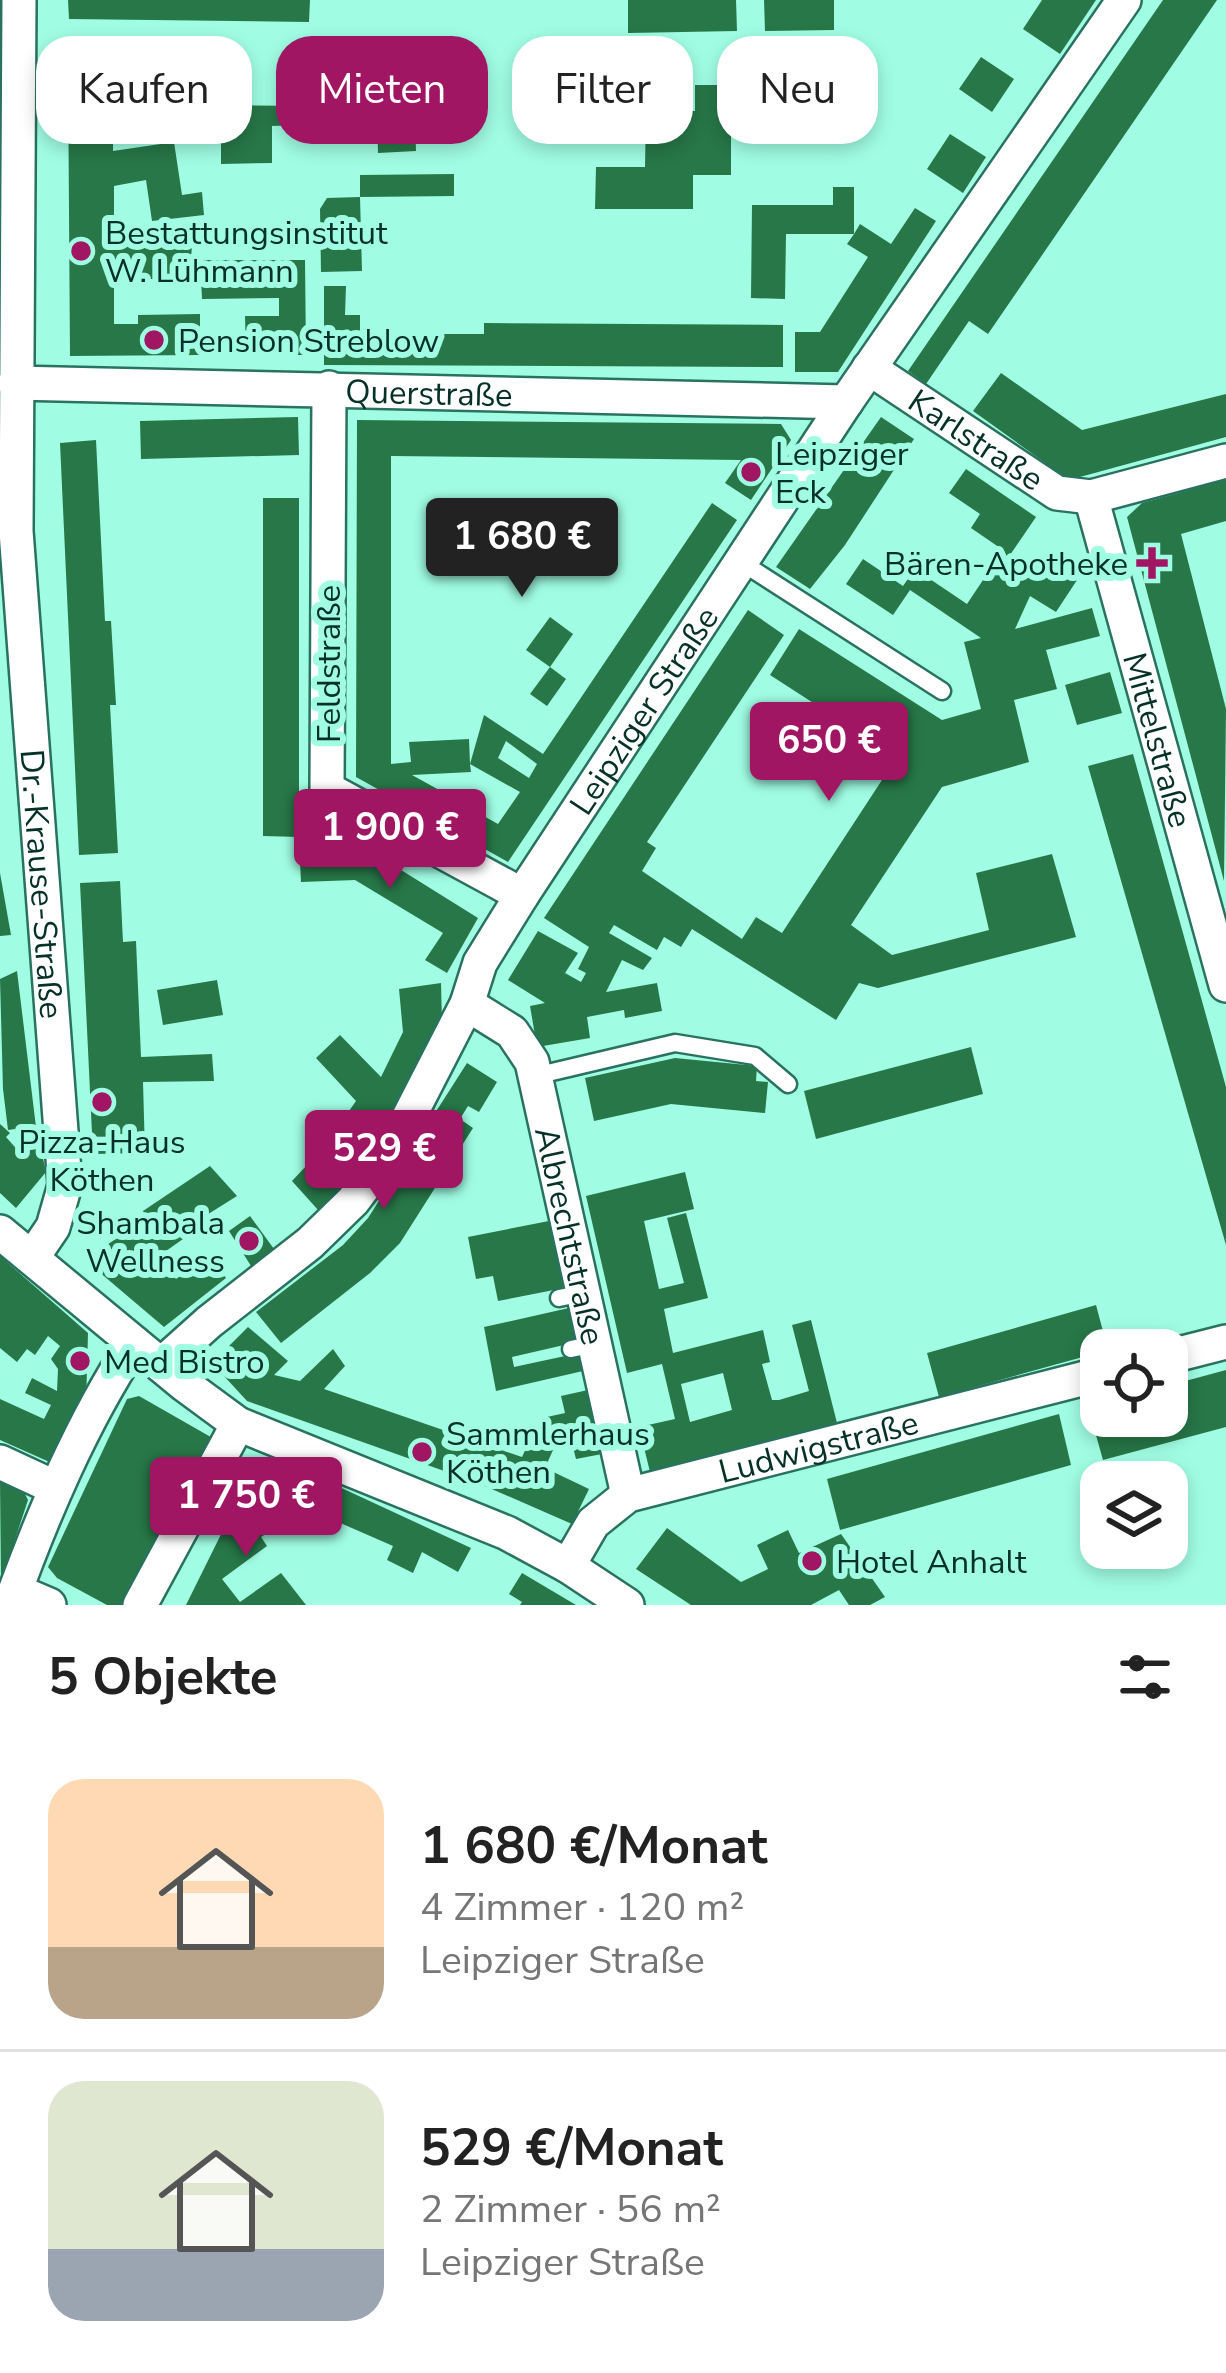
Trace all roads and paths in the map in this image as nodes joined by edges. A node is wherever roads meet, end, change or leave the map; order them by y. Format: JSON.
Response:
{"nodes":[{"id":1,"x":19,"y":0,"type":"edge"},
{"id":2,"x":1124,"y":0,"type":"edge"},
{"id":3,"x":869,"y":368,"type":"junction"},
{"id":4,"x":328,"y":388,"type":"junction"},
{"id":5,"x":10,"y":401,"type":"edge"},
{"id":6,"x":846,"y":402,"type":"junction"},
{"id":7,"x":1226,"y":461,"type":"edge"},
{"id":8,"x":1091,"y":496,"type":"junction"},
{"id":9,"x":741,"y":562,"type":"junction"},
{"id":10,"x":942,"y":691,"type":"dead end"},
{"id":11,"x":522,"y":895,"type":"junction"},
{"id":12,"x":1226,"y":985,"type":"edge"},
{"id":13,"x":466,"y":1004,"type":"junction"},
{"id":14,"x":535,"y":1076,"type":"junction"},
{"id":15,"x":788,"y":1084,"type":"dead end"},
{"id":16,"x":0,"y":1232,"type":"edge"},
{"id":17,"x":32,"y":1258,"type":"junction"},
{"id":18,"x":1226,"y":1342,"type":"edge"},
{"id":19,"x":134,"y":1343,"type":"junction"},
{"id":20,"x":1188,"y":1352,"type":"edge"},
{"id":21,"x":161,"y":1365,"type":"junction"},
{"id":22,"x":1080,"y":1379,"type":"edge"},
{"id":23,"x":238,"y":1424,"type":"junction"},
{"id":24,"x":0,"y":1462,"type":"edge"},
{"id":25,"x":56,"y":1488,"type":"junction"},
{"id":26,"x":628,"y":1495,"type":"junction"},
{"id":27,"x":568,"y":1566,"type":"junction"},
{"id":28,"x":13,"y":1598,"type":"edge"},
{"id":29,"x":609,"y":1600,"type":"edge"},
{"id":30,"x":50,"y":1605,"type":"edge"},
{"id":31,"x":140,"y":1605,"type":"edge"}],
"edges":[{"from":1,"to":5,"type":"street","name":"Dr.-Krause-Straße"},
{"from":2,"to":3,"type":"street","name":"Leipziger Straße"},
{"from":3,"to":6,"type":"street","name":"Leipziger Straße"},
{"from":3,"to":8,"type":"street","name":"Karlstraße"},
{"from":4,"to":5,"type":"street","name":"Querstraße"},
{"from":4,"to":6,"type":"street","name":"Querstraße"},
{"from":4,"to":11,"type":"street","name":"Feldstraße"},
{"from":5,"to":17,"type":"street","name":"Dr.-Krause-Straße"},
{"from":6,"to":9,"type":"street","name":"Leipziger Straße"},
{"from":7,"to":8,"type":"street"},
{"from":8,"to":12,"type":"street","name":"Mittelstraße"},
{"from":9,"to":10,"type":"lane"},
{"from":9,"to":11,"type":"street","name":"Leipziger Straße"},
{"from":11,"to":13,"type":"street","name":"Leipziger Straße"},
{"from":13,"to":14,"type":"street","name":"Albrechtstraße"},
{"from":13,"to":21,"type":"street","name":"Leipziger Straße"},
{"from":14,"to":15,"type":"lane"},
{"from":14,"to":26,"type":"street","name":"Albrechtstraße"},
{"from":16,"to":17,"type":"street"},
{"from":17,"to":19,"type":"street"},
{"from":18,"to":20,"type":"street"},
{"from":19,"to":21,"type":"street"},
{"from":19,"to":25,"type":"street"},
{"from":21,"to":23,"type":"street"},
{"from":22,"to":26,"type":"street","name":"Ludwigstraße"},
{"from":23,"to":27,"type":"street"},
{"from":23,"to":31,"type":"street"},
{"from":24,"to":25,"type":"street"},
{"from":25,"to":28,"type":"street"},
{"from":26,"to":27,"type":"street","name":"Ludwigstraße"},
{"from":27,"to":29,"type":"street"},
{"from":28,"to":30,"type":"street"}]}
